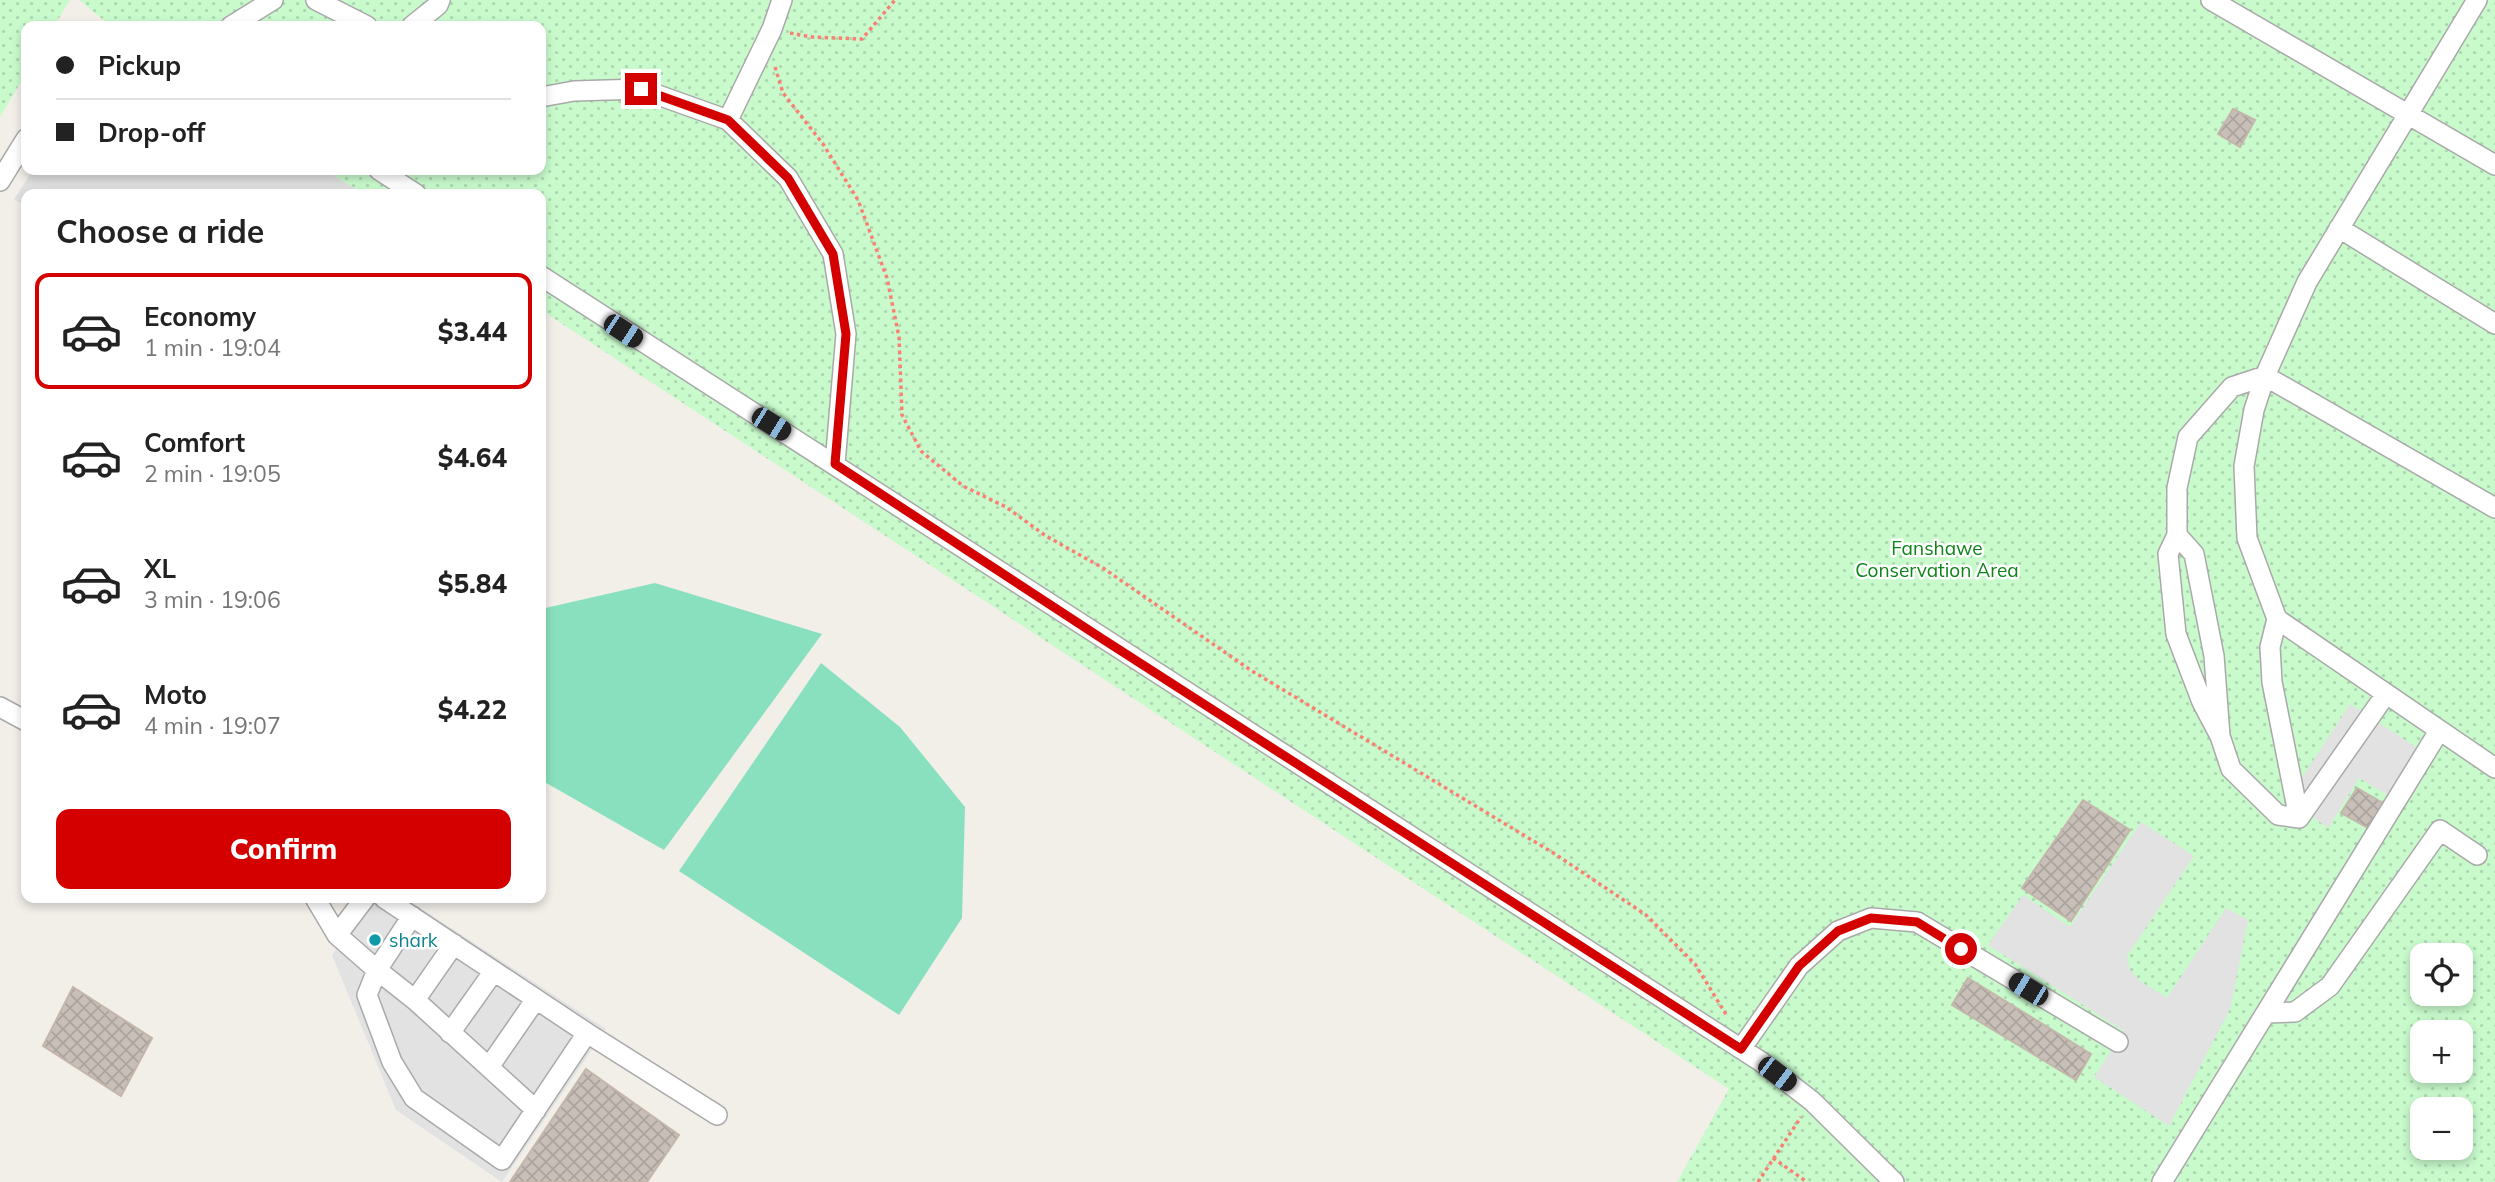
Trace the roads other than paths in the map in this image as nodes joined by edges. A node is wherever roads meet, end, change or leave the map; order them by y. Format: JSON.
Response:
{"nodes":[{"id":1,"x":273,"y":0,"type":"edge"},
{"id":2,"x":316,"y":0,"type":"edge"},
{"id":3,"x":440,"y":0,"type":"edge"},
{"id":4,"x":782,"y":0,"type":"edge"},
{"id":5,"x":2211,"y":0,"type":"edge"},
{"id":6,"x":2477,"y":0,"type":"edge"},
{"id":7,"x":239,"y":21,"type":"edge"},
{"id":8,"x":357,"y":21,"type":"edge"},
{"id":9,"x":418,"y":21,"type":"edge"},
{"id":10,"x":546,"y":96,"type":"edge"},
{"id":11,"x":2408,"y":114,"type":"junction"},
{"id":12,"x":728,"y":120,"type":"junction"},
{"id":13,"x":21,"y":147,"type":"edge"},
{"id":14,"x":2495,"y":165,"type":"edge"},
{"id":15,"x":387,"y":175,"type":"edge"},
{"id":16,"x":0,"y":181,"type":"edge"},
{"id":17,"x":408,"y":189,"type":"edge"},
{"id":18,"x":2339,"y":228,"type":"junction"},
{"id":19,"x":546,"y":279,"type":"edge"},
{"id":20,"x":2495,"y":324,"type":"edge"},
{"id":21,"x":2265,"y":376,"type":"junction"},
{"id":22,"x":835,"y":464,"type":"junction"},
{"id":23,"x":2495,"y":508,"type":"edge"},
{"id":24,"x":2177,"y":535,"type":"junction"},
{"id":25,"x":2277,"y":620,"type":"junction"},
{"id":26,"x":2386,"y":694,"type":"junction"},
{"id":27,"x":0,"y":706,"type":"edge"},
{"id":28,"x":21,"y":718,"type":"edge"},
{"id":29,"x":2439,"y":731,"type":"junction"},
{"id":30,"x":2220,"y":736,"type":"junction"},
{"id":31,"x":2495,"y":768,"type":"edge"},
{"id":32,"x":2300,"y":818,"type":"junction"},
{"id":33,"x":2477,"y":855,"type":"dead end"},
{"id":34,"x":317,"y":903,"type":"edge"},
{"id":35,"x":361,"y":903,"type":"edge"},
{"id":36,"x":392,"y":903,"type":"edge"},
{"id":37,"x":412,"y":916,"type":"junction"},
{"id":38,"x":337,"y":935,"type":"junction"},
{"id":39,"x":454,"y":944,"type":"junction"},
{"id":40,"x":377,"y":970,"type":"junction"},
{"id":41,"x":494,"y":971,"type":"junction"},
{"id":42,"x":536,"y":999,"type":"junction"},
{"id":43,"x":415,"y":1000,"type":"junction"},
{"id":44,"x":2266,"y":1013,"type":"junction"},
{"id":45,"x":450,"y":1033,"type":"junction"},
{"id":46,"x":587,"y":1033,"type":"junction"},
{"id":47,"x":2118,"y":1042,"type":"dead end"},
{"id":48,"x":1741,"y":1049,"type":"junction"},
{"id":49,"x":489,"y":1068,"type":"junction"},
{"id":50,"x":536,"y":1110,"type":"junction"},
{"id":51,"x":717,"y":1115,"type":"dead end"},
{"id":52,"x":1894,"y":1182,"type":"edge"},
{"id":53,"x":2162,"y":1182,"type":"edge"}],
"edges":[{"from":1,"to":7,"type":"street"},
{"from":2,"to":8,"type":"street"},
{"from":3,"to":9,"type":"street"},
{"from":4,"to":12,"type":"street"},
{"from":5,"to":11,"type":"street"},
{"from":6,"to":11,"type":"street"},
{"from":10,"to":12,"type":"street"},
{"from":11,"to":14,"type":"street"},
{"from":11,"to":18,"type":"street"},
{"from":12,"to":22,"type":"street"},
{"from":13,"to":16,"type":"street"},
{"from":15,"to":17,"type":"street"},
{"from":18,"to":20,"type":"street"},
{"from":18,"to":21,"type":"street"},
{"from":19,"to":22,"type":"street"},
{"from":21,"to":23,"type":"street"},
{"from":21,"to":24,"type":"street"},
{"from":21,"to":25,"type":"street"},
{"from":22,"to":48,"type":"street"},
{"from":24,"to":30,"type":"street"},
{"from":24,"to":30,"type":"street"},
{"from":25,"to":26,"type":"street"},
{"from":25,"to":32,"type":"street"},
{"from":26,"to":29,"type":"street"},
{"from":26,"to":32,"type":"street"},
{"from":27,"to":28,"type":"street"},
{"from":29,"to":31,"type":"street"},
{"from":29,"to":44,"type":"street"},
{"from":30,"to":32,"type":"street"},
{"from":33,"to":44,"type":"street"},
{"from":34,"to":38,"type":"street"},
{"from":35,"to":38,"type":"street"},
{"from":36,"to":37,"type":"street"},
{"from":37,"to":39,"type":"street"},
{"from":37,"to":40,"type":"street"},
{"from":38,"to":40,"type":"street"},
{"from":39,"to":41,"type":"street"},
{"from":39,"to":43,"type":"street"},
{"from":40,"to":43,"type":"street"},
{"from":40,"to":50,"type":"street"},
{"from":41,"to":42,"type":"street"},
{"from":41,"to":45,"type":"street"},
{"from":42,"to":46,"type":"street"},
{"from":42,"to":49,"type":"street"},
{"from":43,"to":45,"type":"street"},
{"from":44,"to":53,"type":"street"},
{"from":45,"to":49,"type":"street"},
{"from":46,"to":50,"type":"street"},
{"from":46,"to":51,"type":"street"},
{"from":47,"to":48,"type":"street"},
{"from":48,"to":52,"type":"street"},
{"from":49,"to":50,"type":"street"}]}
